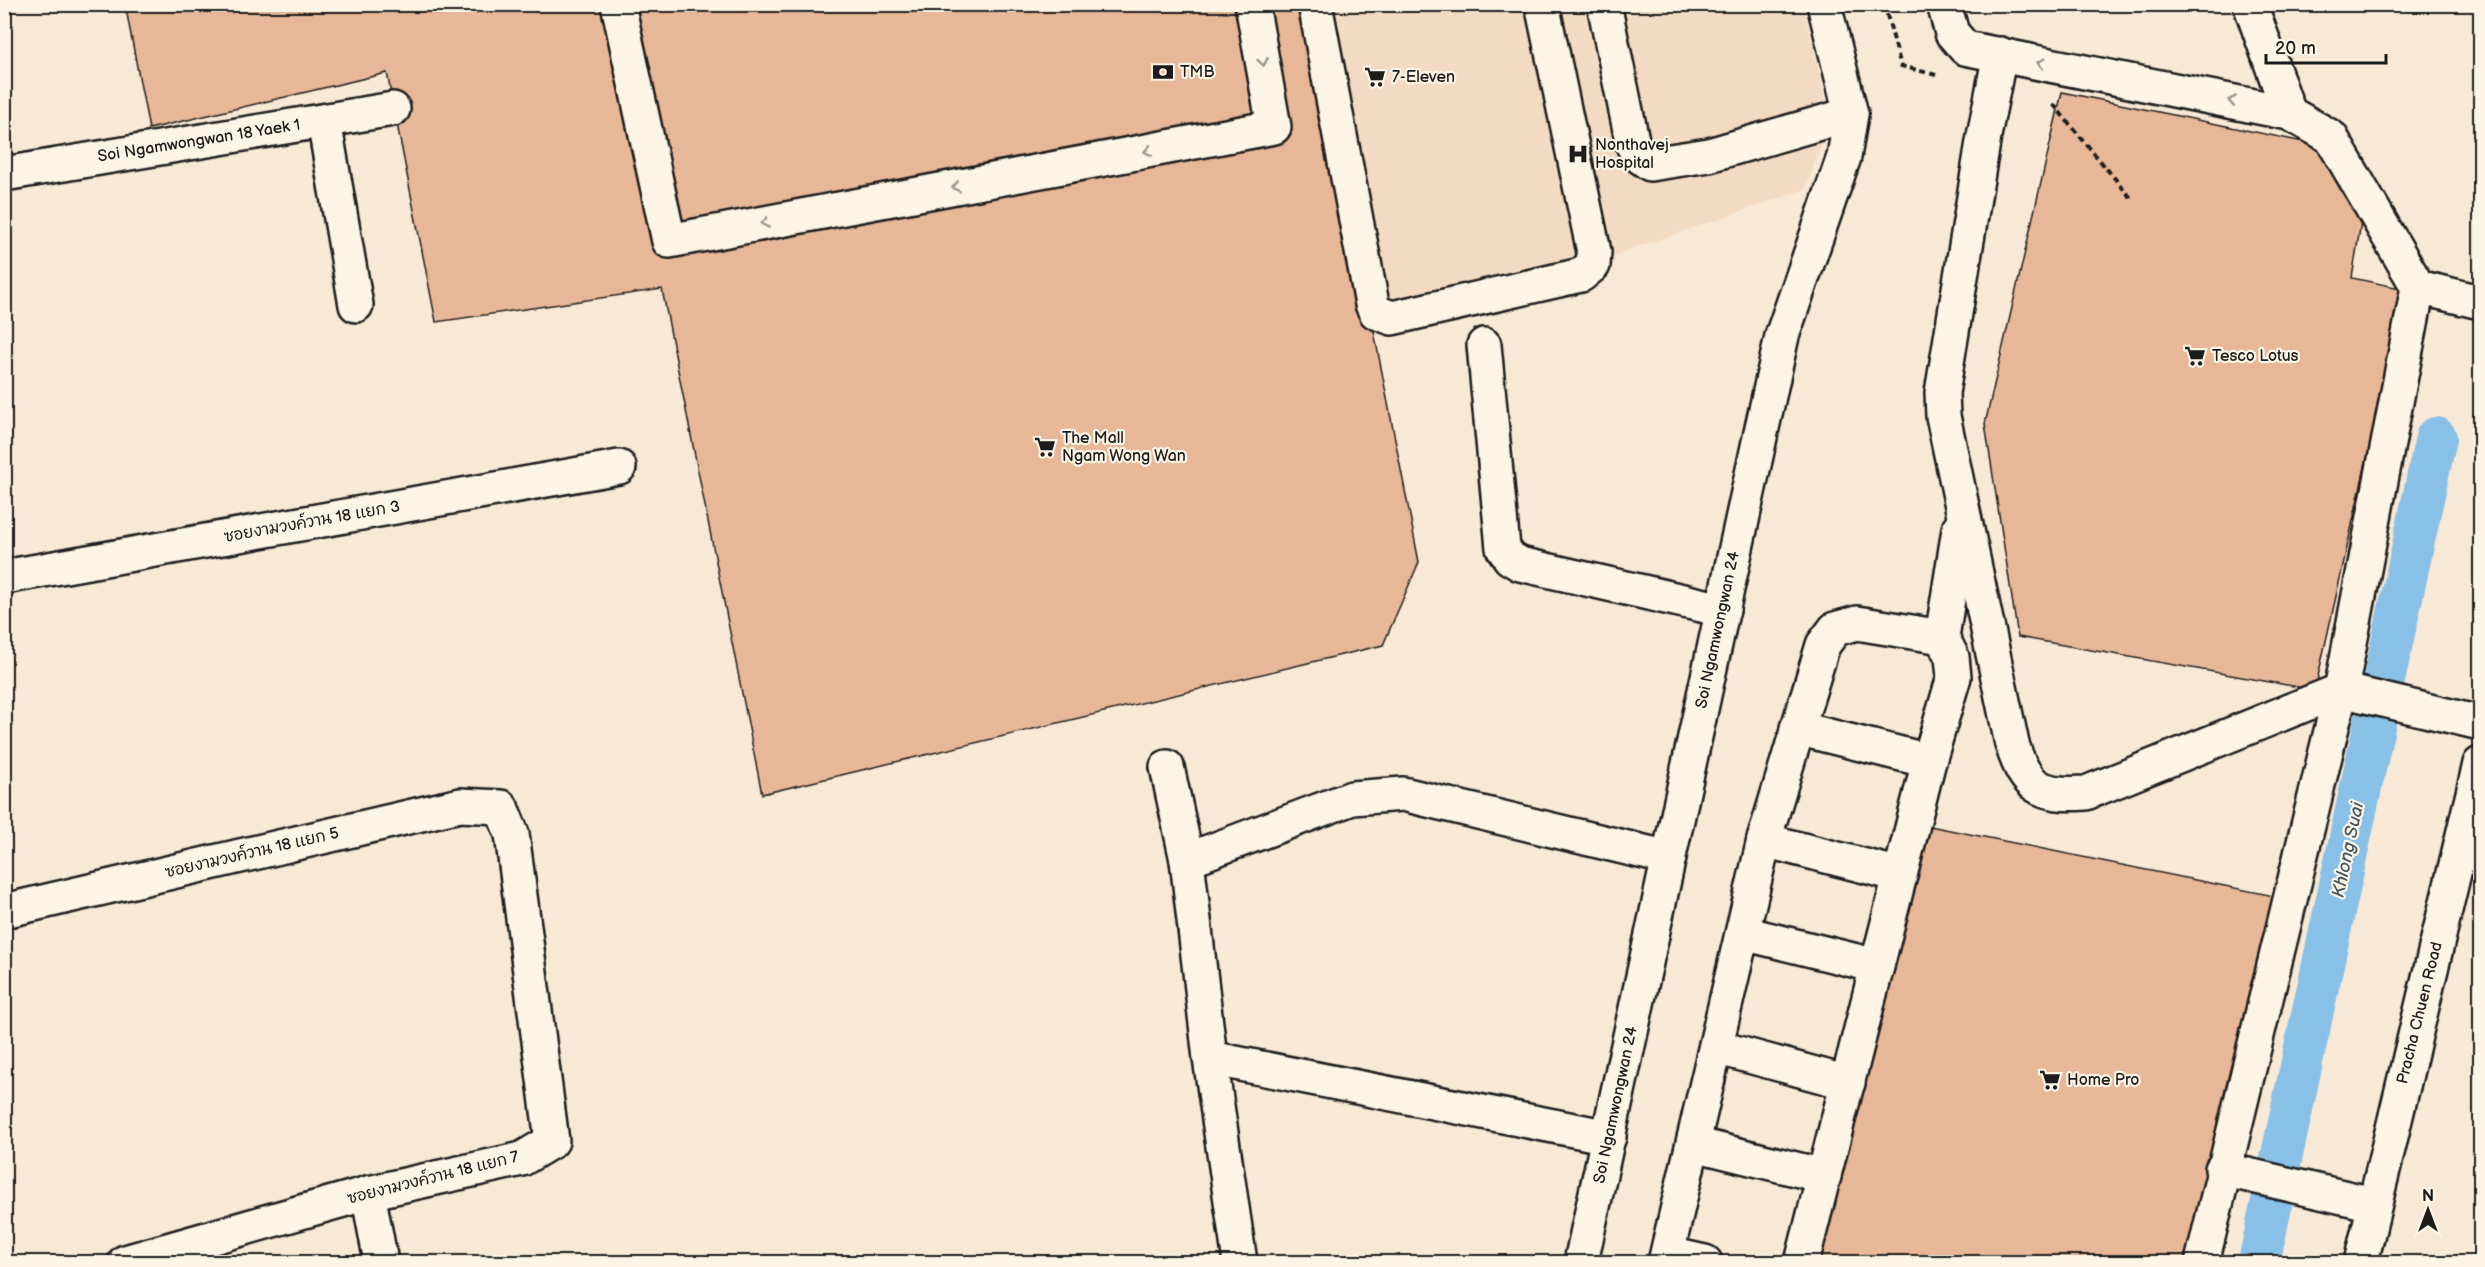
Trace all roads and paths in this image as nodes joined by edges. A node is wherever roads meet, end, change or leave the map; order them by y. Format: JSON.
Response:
{"nodes":[{"id":1,"x":618,"y":4,"type":"edge"},
{"id":2,"x":1252,"y":4,"type":"edge"},
{"id":3,"x":1315,"y":4,"type":"edge"},
{"id":4,"x":1542,"y":4,"type":"edge"},
{"id":5,"x":1604,"y":4,"type":"edge"},
{"id":6,"x":1824,"y":4,"type":"edge"},
{"id":7,"x":1944,"y":4,"type":"edge"},
{"id":8,"x":2250,"y":4,"type":"edge"},
{"id":9,"x":2000,"y":54,"type":"junction"},
{"id":10,"x":2048,"y":98,"type":"dead end"},
{"id":11,"x":393,"y":109,"type":"dead end"},
{"id":12,"x":2289,"y":113,"type":"junction"},
{"id":13,"x":1851,"y":114,"type":"junction"},
{"id":14,"x":324,"y":121,"type":"junction"},
{"id":15,"x":4,"y":174,"type":"edge"},
{"id":16,"x":2131,"y":198,"type":"dead end"},
{"id":17,"x":2418,"y":286,"type":"junction"},
{"id":18,"x":2481,"y":302,"type":"edge"},
{"id":19,"x":356,"y":305,"type":"dead end"},
{"id":20,"x":1484,"y":345,"type":"dead end"},
{"id":21,"x":619,"y":467,"type":"dead end"},
{"id":22,"x":1963,"y":509,"type":"junction"},
{"id":23,"x":4,"y":577,"type":"edge"},
{"id":24,"x":1723,"y":610,"type":"junction"},
{"id":25,"x":1942,"y":637,"type":"junction"},
{"id":26,"x":2341,"y":690,"type":"junction"},
{"id":27,"x":2481,"y":723,"type":"edge"},
{"id":28,"x":1797,"y":728,"type":"junction"},
{"id":29,"x":1929,"y":761,"type":"junction"},
{"id":30,"x":2481,"y":764,"type":"edge"},
{"id":31,"x":1167,"y":767,"type":"dead end"},
{"id":32,"x":501,"y":807,"type":"joint"},
{"id":33,"x":1764,"y":840,"type":"junction"},
{"id":34,"x":1669,"y":858,"type":"junction"},
{"id":35,"x":1187,"y":860,"type":"junction"},
{"id":36,"x":1900,"y":876,"type":"junction"},
{"id":37,"x":4,"y":911,"type":"edge"},
{"id":38,"x":1743,"y":933,"type":"junction"},
{"id":39,"x":1877,"y":966,"type":"junction"},
{"id":40,"x":1716,"y":1047,"type":"junction"},
{"id":41,"x":1210,"y":1058,"type":"junction"},
{"id":42,"x":1848,"y":1083,"type":"junction"},
{"id":43,"x":1609,"y":1137,"type":"junction"},
{"id":44,"x":1694,"y":1144,"type":"junction"},
{"id":45,"x":2222,"y":1169,"type":"junction"},
{"id":46,"x":1824,"y":1176,"type":"junction"},
{"id":47,"x":368,"y":1193,"type":"junction"},
{"id":48,"x":2373,"y":1204,"type":"junction"},
{"id":49,"x":1667,"y":1258,"type":"edge"},
{"id":50,"x":125,"y":1263,"type":"edge"},
{"id":51,"x":381,"y":1263,"type":"edge"},
{"id":52,"x":1240,"y":1263,"type":"edge"},
{"id":53,"x":1581,"y":1263,"type":"edge"},
{"id":54,"x":1705,"y":1263,"type":"edge"},
{"id":55,"x":1802,"y":1263,"type":"edge"},
{"id":56,"x":2202,"y":1263,"type":"edge"},
{"id":57,"x":2361,"y":1263,"type":"edge"}],
"edges":[{"from":2,"to":1,"type":"street","one_way":true},
{"from":3,"to":4,"type":"street"},
{"from":5,"to":13,"type":"street"},
{"from":6,"to":13,"type":"street","name":"Soi Ngamwongwan 24"},
{"from":7,"to":9,"type":"street"},
{"from":8,"to":12,"type":"street"},
{"from":12,"to":9,"type":"street","one_way":true},
{"from":9,"to":22,"type":"street"},
{"from":10,"to":16,"type":"path"},
{"from":11,"to":14,"type":"street","name":"Soi Ngamwongwan 18 Yaek 1"},
{"from":12,"to":17,"type":"street"},
{"from":13,"to":24,"type":"street","name":"Soi Ngamwongwan 24"},
{"from":14,"to":15,"type":"street","name":"Soi Ngamwongwan 18 Yaek 1"},
{"from":14,"to":19,"type":"street"},
{"from":17,"to":18,"type":"street"},
{"from":17,"to":26,"type":"street"},
{"from":20,"to":24,"type":"street"},
{"from":21,"to":23,"type":"street","name":"ซอยงามวงค์วาน 18 แยก 3"},
{"from":22,"to":25,"type":"street"},
{"from":22,"to":26,"type":"street"},
{"from":24,"to":34,"type":"street","name":"Soi Ngamwongwan 24"},
{"from":25,"to":28,"type":"street"},
{"from":25,"to":29,"type":"street"},
{"from":26,"to":27,"type":"street"},
{"from":26,"to":45,"type":"street"},
{"from":28,"to":29,"type":"street"},
{"from":28,"to":33,"type":"street"},
{"from":29,"to":36,"type":"street"},
{"from":30,"to":48,"type":"street","name":"Pracha Chuen Road"},
{"from":31,"to":35,"type":"street"},
{"from":32,"to":37,"type":"street","name":"ซอยงามวงค์วาน 18 แยก 5"},
{"from":32,"to":47,"type":"street","name":"ซอยงามวงค์วาน 18 แยก 7"},
{"from":33,"to":36,"type":"street"},
{"from":33,"to":38,"type":"street"},
{"from":34,"to":35,"type":"street"},
{"from":34,"to":43,"type":"street","name":"Soi Ngamwongwan 24"},
{"from":35,"to":41,"type":"street"},
{"from":36,"to":39,"type":"street"},
{"from":38,"to":39,"type":"street"},
{"from":38,"to":40,"type":"street"},
{"from":39,"to":42,"type":"street"},
{"from":40,"to":42,"type":"street"},
{"from":40,"to":44,"type":"street"},
{"from":41,"to":43,"type":"street"},
{"from":41,"to":52,"type":"street"},
{"from":42,"to":46,"type":"street"},
{"from":43,"to":53,"type":"street","name":"Soi Ngamwongwan 24"},
{"from":44,"to":46,"type":"street"},
{"from":44,"to":49,"type":"street"},
{"from":45,"to":48,"type":"street"},
{"from":45,"to":56,"type":"street"},
{"from":46,"to":55,"type":"street"},
{"from":47,"to":50,"type":"street","name":"ซอยงามวงค์วาน 18 แยก 7"},
{"from":47,"to":51,"type":"street"},
{"from":48,"to":57,"type":"street","name":"Pracha Chuen Road"},
{"from":49,"to":54,"type":"street"}]}
